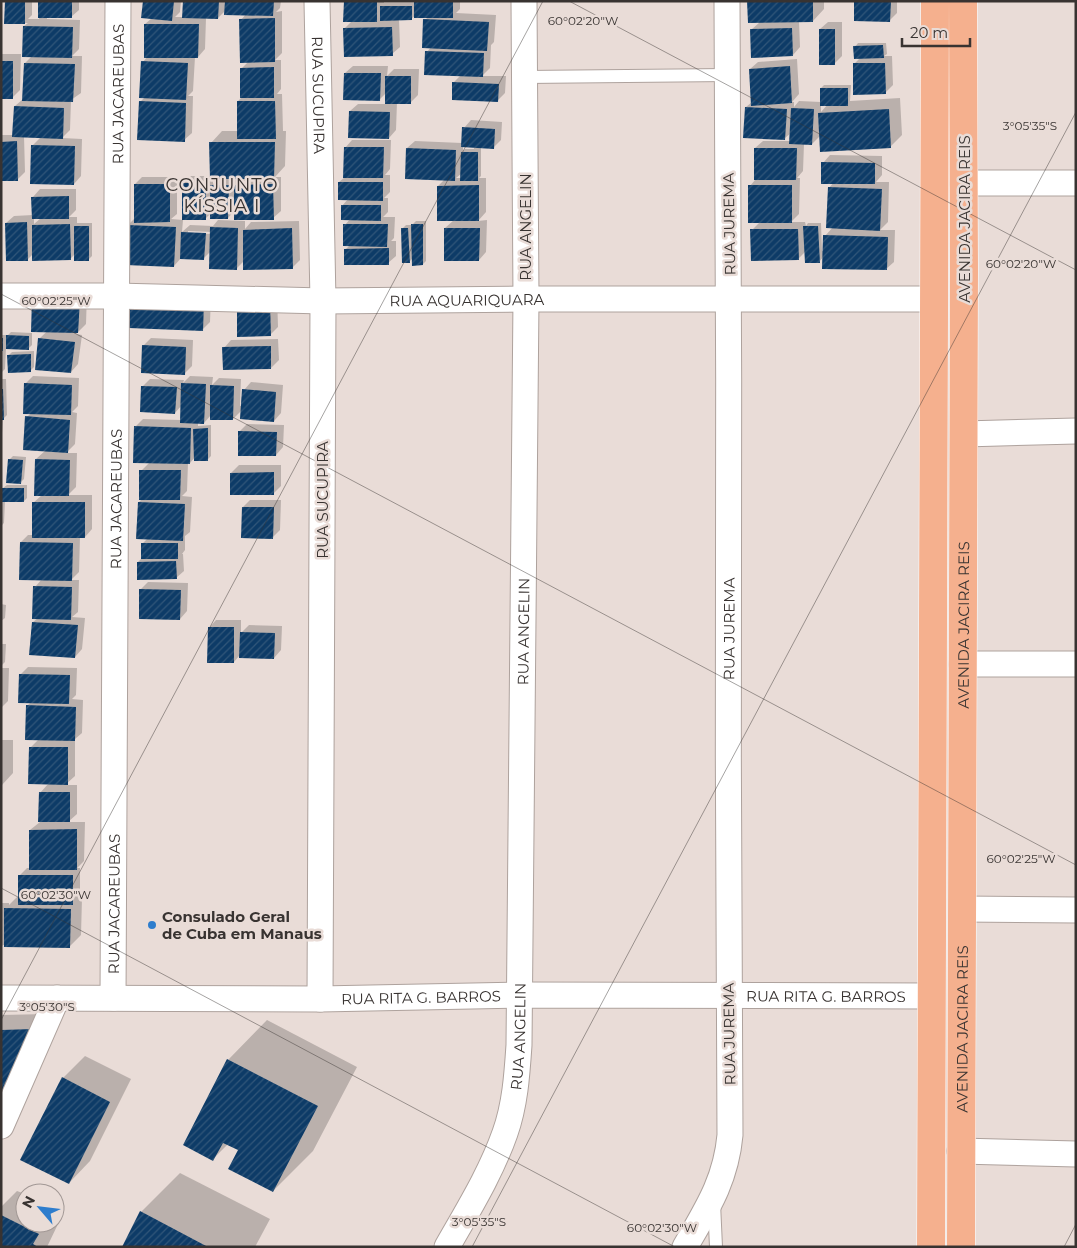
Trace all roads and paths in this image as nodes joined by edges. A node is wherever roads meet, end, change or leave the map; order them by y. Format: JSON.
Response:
{"nodes":[{"id":1,"x":118,"y":1,"type":"edge"},
{"id":2,"x":317,"y":1,"type":"edge"},
{"id":3,"x":524,"y":1,"type":"edge"},
{"id":4,"x":727,"y":1,"type":"edge"},
{"id":5,"x":935,"y":1,"type":"edge"},
{"id":6,"x":963,"y":1,"type":"edge"},
{"id":7,"x":728,"y":75,"type":"junction"},
{"id":8,"x":525,"y":77,"type":"junction"},
{"id":9,"x":964,"y":183,"type":"junction"},
{"id":10,"x":1076,"y":183,"type":"edge"},
{"id":11,"x":1,"y":296,"type":"edge"},
{"id":12,"x":116,"y":296,"type":"junction"},
{"id":13,"x":526,"y":299,"type":"junction"},
{"id":14,"x":730,"y":299,"type":"junction"},
{"id":15,"x":934,"y":299,"type":"junction"},
{"id":16,"x":322,"y":301,"type":"junction"},
{"id":17,"x":1076,"y":431,"type":"edge"},
{"id":18,"x":964,"y":434,"type":"junction"},
{"id":19,"x":962,"y":664,"type":"junction"},
{"id":20,"x":1076,"y":664,"type":"edge"},
{"id":21,"x":962,"y":909,"type":"junction"},
{"id":22,"x":1076,"y":910,"type":"edge"},
{"id":23,"x":520,"y":995,"type":"junction"},
{"id":24,"x":729,"y":996,"type":"junction"},
{"id":25,"x":932,"y":996,"type":"junction"},
{"id":26,"x":1,"y":998,"type":"edge"},
{"id":27,"x":57,"y":998,"type":"junction"},
{"id":28,"x":113,"y":998,"type":"junction"},
{"id":29,"x":320,"y":999,"type":"junction"},
{"id":30,"x":1,"y":1126,"type":"edge"},
{"id":31,"x":960,"y":1151,"type":"junction"},
{"id":32,"x":1076,"y":1154,"type":"edge"},
{"id":33,"x":714,"y":1195,"type":"junction"},
{"id":34,"x":447,"y":1247,"type":"edge"},
{"id":35,"x":685,"y":1247,"type":"edge"},
{"id":36,"x":716,"y":1247,"type":"edge"},
{"id":37,"x":931,"y":1247,"type":"edge"},
{"id":38,"x":961,"y":1247,"type":"edge"}],
"edges":[{"from":1,"to":12,"type":"street","name":"RUA JACAREUBAS"},
{"from":2,"to":16,"type":"street","name":"RUA SUCUPIRA"},
{"from":3,"to":8,"type":"street","name":"RUA ANGELIN"},
{"from":4,"to":7,"type":"street","name":"RUA JUREMA"},
{"from":5,"to":15,"type":"main road","name":"AVENIDA JACIRA REIS"},
{"from":6,"to":9,"type":"main road","name":"AVENIDA JACIRA REIS"},
{"from":7,"to":8,"type":"lane"},
{"from":7,"to":14,"type":"street","name":"RUA JUREMA"},
{"from":8,"to":13,"type":"street","name":"RUA ANGELIN"},
{"from":9,"to":10,"type":"street"},
{"from":9,"to":18,"type":"main road","name":"AVENIDA JACIRA REIS"},
{"from":11,"to":12,"type":"street","name":"RUA AQUARIQUARA"},
{"from":12,"to":16,"type":"street","name":"RUA AQUARIQUARA"},
{"from":12,"to":28,"type":"street","name":"RUA JACAREUBAS"},
{"from":13,"to":14,"type":"street","name":"RUA AQUARIQUARA"},
{"from":13,"to":16,"type":"street","name":"RUA AQUARIQUARA"},
{"from":13,"to":23,"type":"street","name":"RUA ANGELIN"},
{"from":14,"to":15,"type":"street","name":"RUA AQUARIQUARA"},
{"from":14,"to":24,"type":"street","name":"RUA JUREMA"},
{"from":15,"to":25,"type":"main road","name":"AVENIDA JACIRA REIS"},
{"from":16,"to":29,"type":"street","name":"RUA SUCUPIRA"},
{"from":17,"to":18,"type":"street"},
{"from":18,"to":19,"type":"main road","name":"AVENIDA JACIRA REIS"},
{"from":19,"to":20,"type":"street"},
{"from":19,"to":21,"type":"main road","name":"AVENIDA JACIRA REIS"},
{"from":21,"to":22,"type":"street"},
{"from":21,"to":31,"type":"main road","name":"AVENIDA JACIRA REIS"},
{"from":23,"to":24,"type":"street","name":"RUA RITA G. BARROS"},
{"from":23,"to":29,"type":"street","name":"RUA RITA G. BARROS"},
{"from":23,"to":34,"type":"street","name":"RUA ANGELIN"},
{"from":24,"to":25,"type":"street","name":"RUA RITA G. BARROS"},
{"from":24,"to":33,"type":"street","name":"RUA JUREMA"},
{"from":25,"to":37,"type":"main road","name":"AVENIDA JACIRA REIS"},
{"from":26,"to":27,"type":"street","name":"RUA RITA G. BARROS"},
{"from":27,"to":28,"type":"street","name":"RUA RITA G. BARROS"},
{"from":27,"to":30,"type":"street"},
{"from":28,"to":29,"type":"street","name":"RUA RITA G. BARROS"},
{"from":31,"to":32,"type":"street"},
{"from":31,"to":38,"type":"main road","name":"AVENIDA JACIRA REIS"},
{"from":33,"to":35,"type":"street","name":"RUA JUREMA"},
{"from":33,"to":36,"type":"lane"}]}
